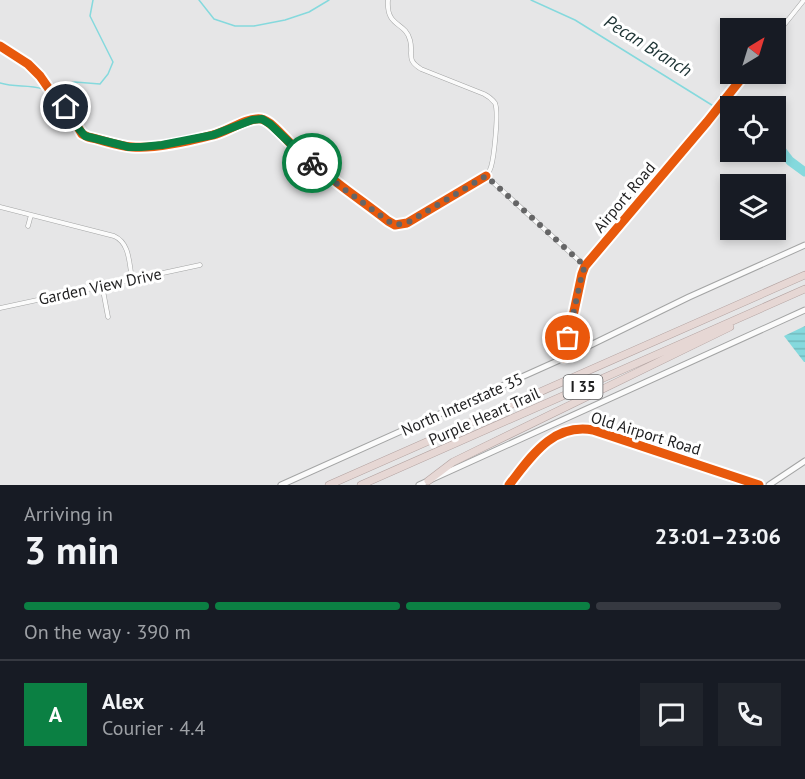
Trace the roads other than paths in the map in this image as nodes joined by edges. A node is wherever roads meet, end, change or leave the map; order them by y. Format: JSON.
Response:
{"nodes":[{"id":1,"x":388,"y":0,"type":"edge"},
{"id":2,"x":804,"y":0,"type":"edge"},
{"id":3,"x":786,"y":22,"type":"edge"},
{"id":4,"x":0,"y":46,"type":"edge"},
{"id":5,"x":737,"y":84,"type":"edge"},
{"id":6,"x":486,"y":176,"type":"junction"},
{"id":7,"x":0,"y":207,"type":"edge"},
{"id":8,"x":31,"y":215,"type":"junction"},
{"id":9,"x":28,"y":226,"type":"dead end"},
{"id":10,"x":805,"y":245,"type":"edge"},
{"id":11,"x":201,"y":265,"type":"dead end"},
{"id":12,"x":585,"y":266,"type":"junction"},
{"id":13,"x":805,"y":275,"type":"edge"},
{"id":14,"x":132,"y":279,"type":"junction"},
{"id":15,"x":102,"y":285,"type":"junction"},
{"id":16,"x":805,"y":289,"type":"edge"},
{"id":17,"x":0,"y":308,"type":"edge"},
{"id":18,"x":805,"y":310,"type":"edge"},
{"id":19,"x":756,"y":311,"type":"junction"},
{"id":20,"x":108,"y":317,"type":"dead end"},
{"id":21,"x":564,"y":358,"type":"junction"},
{"id":22,"x":805,"y":461,"type":"edge"},
{"id":23,"x":428,"y":481,"type":"junction"},
{"id":24,"x":281,"y":485,"type":"edge"},
{"id":25,"x":329,"y":485,"type":"edge"},
{"id":26,"x":361,"y":485,"type":"edge"},
{"id":27,"x":419,"y":485,"type":"edge"},
{"id":28,"x":509,"y":485,"type":"edge"},
{"id":29,"x":759,"y":485,"type":"edge"},
{"id":30,"x":769,"y":485,"type":"edge"}],
"edges":[{"from":1,"to":6,"type":"street"},
{"from":2,"to":3,"type":"street"},
{"from":4,"to":6,"type":"street"},
{"from":5,"to":12,"type":"street","name":"Airport Road"},
{"from":6,"to":12,"type":"street"},
{"from":7,"to":8,"type":"street"},
{"from":8,"to":9,"type":"street"},
{"from":8,"to":14,"type":"street"},
{"from":10,"to":21,"type":"main road","name":"North Interstate 35"},
{"from":11,"to":14,"type":"street","name":"Garden View Drive"},
{"from":12,"to":21,"type":"street","name":"Airport Road"},
{"from":13,"to":25,"type":"highway","name":"Purple Heart Trail","number":"I 35"},
{"from":14,"to":15,"type":"street","name":"Garden View Drive"},
{"from":15,"to":17,"type":"street","name":"Garden View Drive"},
{"from":15,"to":20,"type":"street"},
{"from":16,"to":19,"type":"highway","name":"Purple Heart Trail","number":"I 35"},
{"from":18,"to":23,"type":"main road"},
{"from":19,"to":23,"type":"highway"},
{"from":19,"to":26,"type":"highway","name":"Purple Heart Trail","number":"I 35"},
{"from":21,"to":24,"type":"main road","name":"North Interstate 35"},
{"from":22,"to":30,"type":"main road"},
{"from":23,"to":27,"type":"main road"},
{"from":28,"to":29,"type":"street","name":"Old Airport Road"}]}
